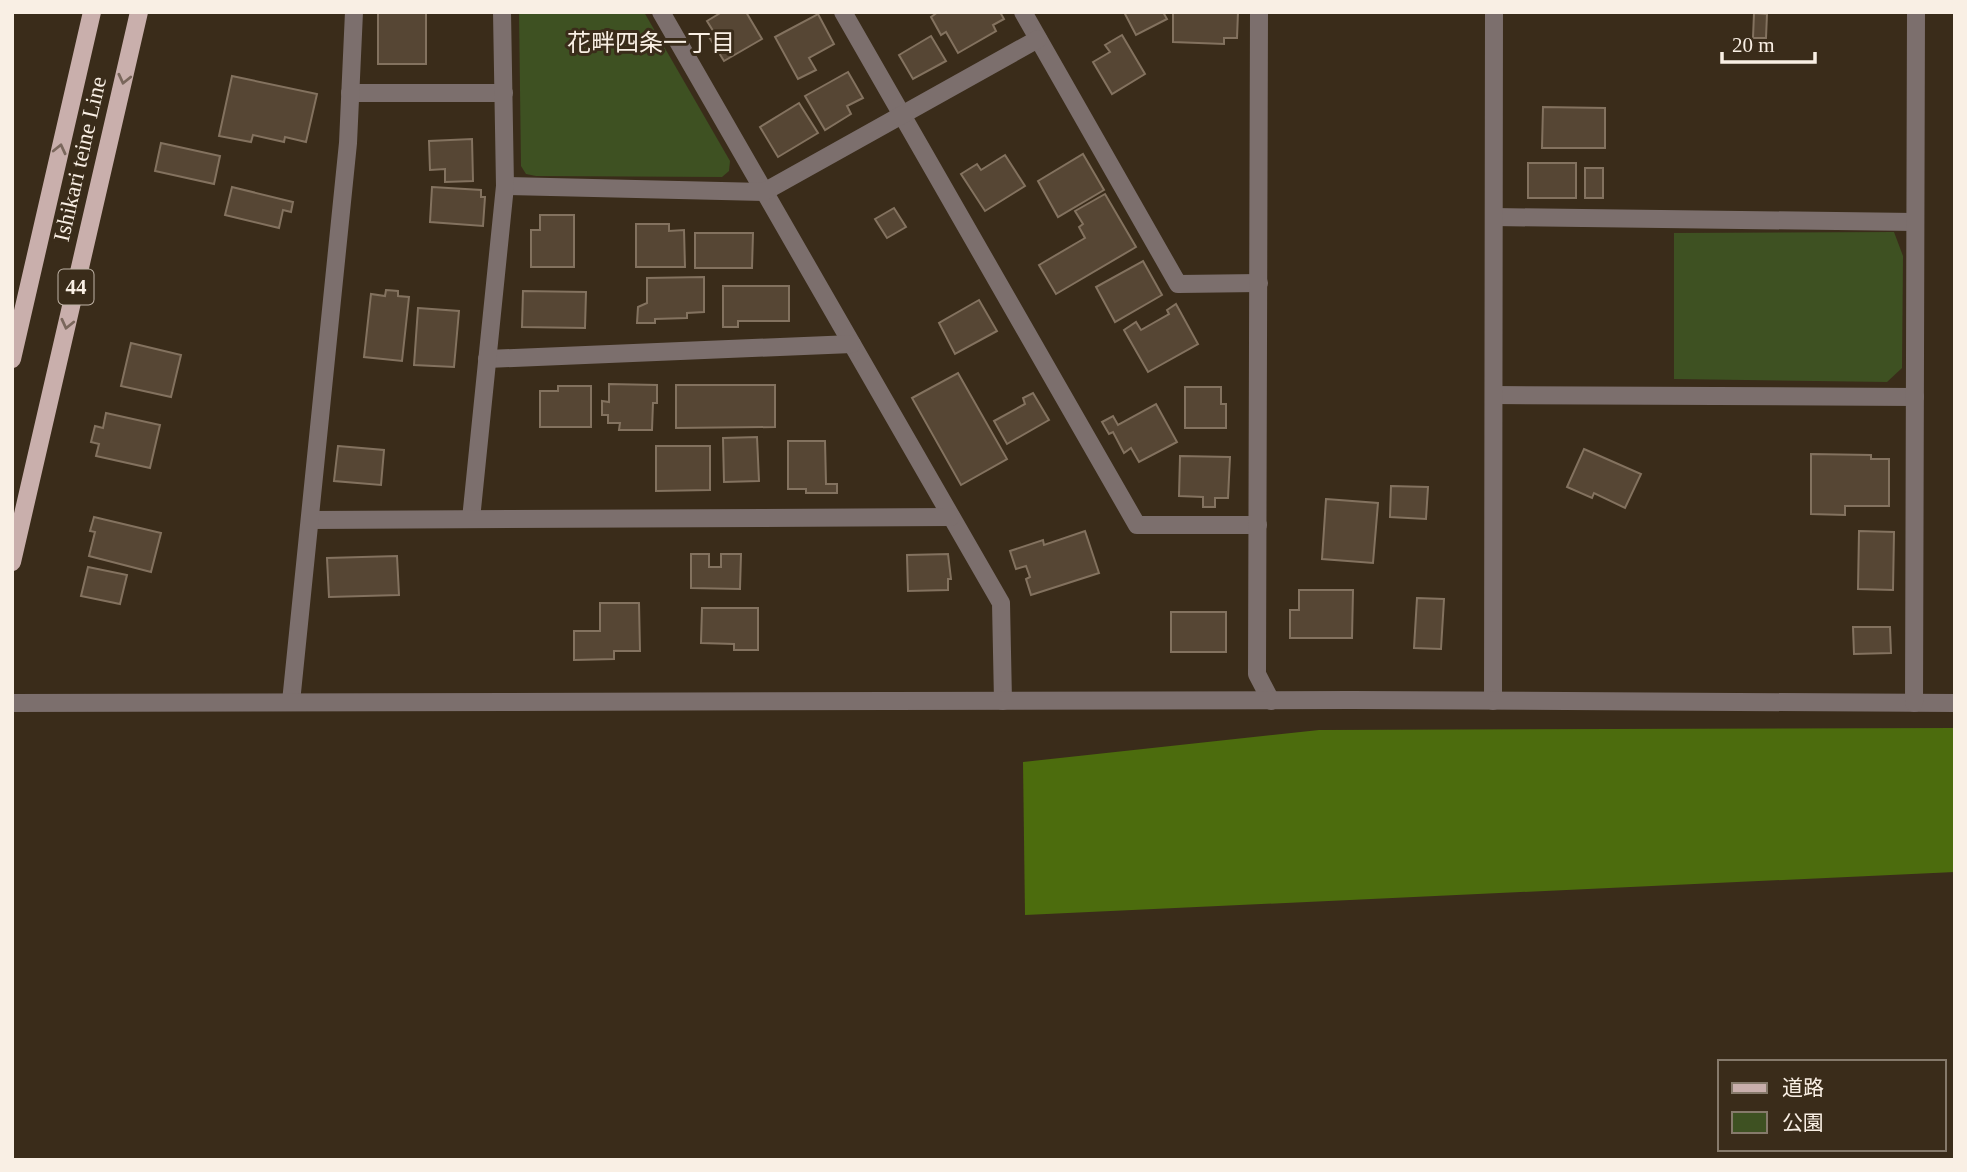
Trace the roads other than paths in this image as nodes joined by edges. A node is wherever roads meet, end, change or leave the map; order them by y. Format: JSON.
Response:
{"nodes":[{"id":1,"x":92,"y":12,"type":"edge"},
{"id":2,"x":139,"y":12,"type":"edge"},
{"id":3,"x":354,"y":12,"type":"edge"},
{"id":4,"x":502,"y":12,"type":"edge"},
{"id":5,"x":661,"y":12,"type":"edge"},
{"id":6,"x":843,"y":12,"type":"edge"},
{"id":7,"x":1023,"y":12,"type":"edge"},
{"id":8,"x":1259,"y":12,"type":"edge"},
{"id":9,"x":1494,"y":12,"type":"edge"},
{"id":10,"x":1916,"y":12,"type":"edge"},
{"id":11,"x":1038,"y":39,"type":"junction"},
{"id":12,"x":351,"y":93,"type":"junction"},
{"id":13,"x":503,"y":93,"type":"junction"},
{"id":14,"x":902,"y":114,"type":"junction"},
{"id":15,"x":505,"y":186,"type":"junction"},
{"id":16,"x":764,"y":192,"type":"junction"},
{"id":17,"x":1494,"y":217,"type":"junction"},
{"id":18,"x":1915,"y":222,"type":"junction"},
{"id":19,"x":1259,"y":283,"type":"junction"},
{"id":20,"x":852,"y":344,"type":"junction"},
{"id":21,"x":12,"y":359,"type":"edge"},
{"id":22,"x":487,"y":359,"type":"junction"},
{"id":23,"x":1494,"y":395,"type":"junction"},
{"id":24,"x":1915,"y":397,"type":"junction"},
{"id":25,"x":951,"y":517,"type":"junction"},
{"id":26,"x":471,"y":519,"type":"junction"},
{"id":27,"x":310,"y":520,"type":"junction"},
{"id":28,"x":1258,"y":525,"type":"junction"},
{"id":29,"x":12,"y":562,"type":"edge"},
{"id":30,"x":1003,"y":701,"type":"junction"},
{"id":31,"x":1270,"y":701,"type":"junction"},
{"id":32,"x":1493,"y":701,"type":"junction"},
{"id":33,"x":291,"y":702,"type":"junction"},
{"id":34,"x":12,"y":703,"type":"edge"},
{"id":35,"x":1914,"y":703,"type":"junction"},
{"id":36,"x":1955,"y":703,"type":"edge"}],
"edges":[{"from":21,"to":1,"type":"main road","name":"Ishikari teine Line","number":"44","one_way":true},
{"from":2,"to":29,"type":"main road","name":"Ishikari teine Line","number":"44","one_way":true},
{"from":3,"to":12,"type":"street"},
{"from":4,"to":13,"type":"street"},
{"from":5,"to":16,"type":"street"},
{"from":6,"to":14,"type":"street"},
{"from":7,"to":11,"type":"street"},
{"from":8,"to":19,"type":"street"},
{"from":9,"to":17,"type":"street"},
{"from":10,"to":18,"type":"street"},
{"from":11,"to":14,"type":"street"},
{"from":11,"to":19,"type":"street"},
{"from":12,"to":13,"type":"street"},
{"from":12,"to":27,"type":"street"},
{"from":13,"to":15,"type":"street"},
{"from":14,"to":16,"type":"street"},
{"from":14,"to":28,"type":"street"},
{"from":15,"to":16,"type":"street"},
{"from":15,"to":22,"type":"street"},
{"from":16,"to":20,"type":"street"},
{"from":17,"to":18,"type":"street"},
{"from":17,"to":23,"type":"street"},
{"from":18,"to":24,"type":"street"},
{"from":19,"to":28,"type":"street"},
{"from":20,"to":22,"type":"street"},
{"from":20,"to":25,"type":"street"},
{"from":22,"to":26,"type":"street"},
{"from":23,"to":24,"type":"street"},
{"from":23,"to":32,"type":"street"},
{"from":24,"to":35,"type":"street"},
{"from":25,"to":26,"type":"street"},
{"from":25,"to":30,"type":"street"},
{"from":26,"to":27,"type":"street"},
{"from":27,"to":33,"type":"street"},
{"from":28,"to":31,"type":"street"},
{"from":30,"to":31,"type":"street"},
{"from":30,"to":33,"type":"street"},
{"from":31,"to":32,"type":"street"},
{"from":32,"to":35,"type":"street"},
{"from":33,"to":34,"type":"street"},
{"from":35,"to":36,"type":"street"}]}
